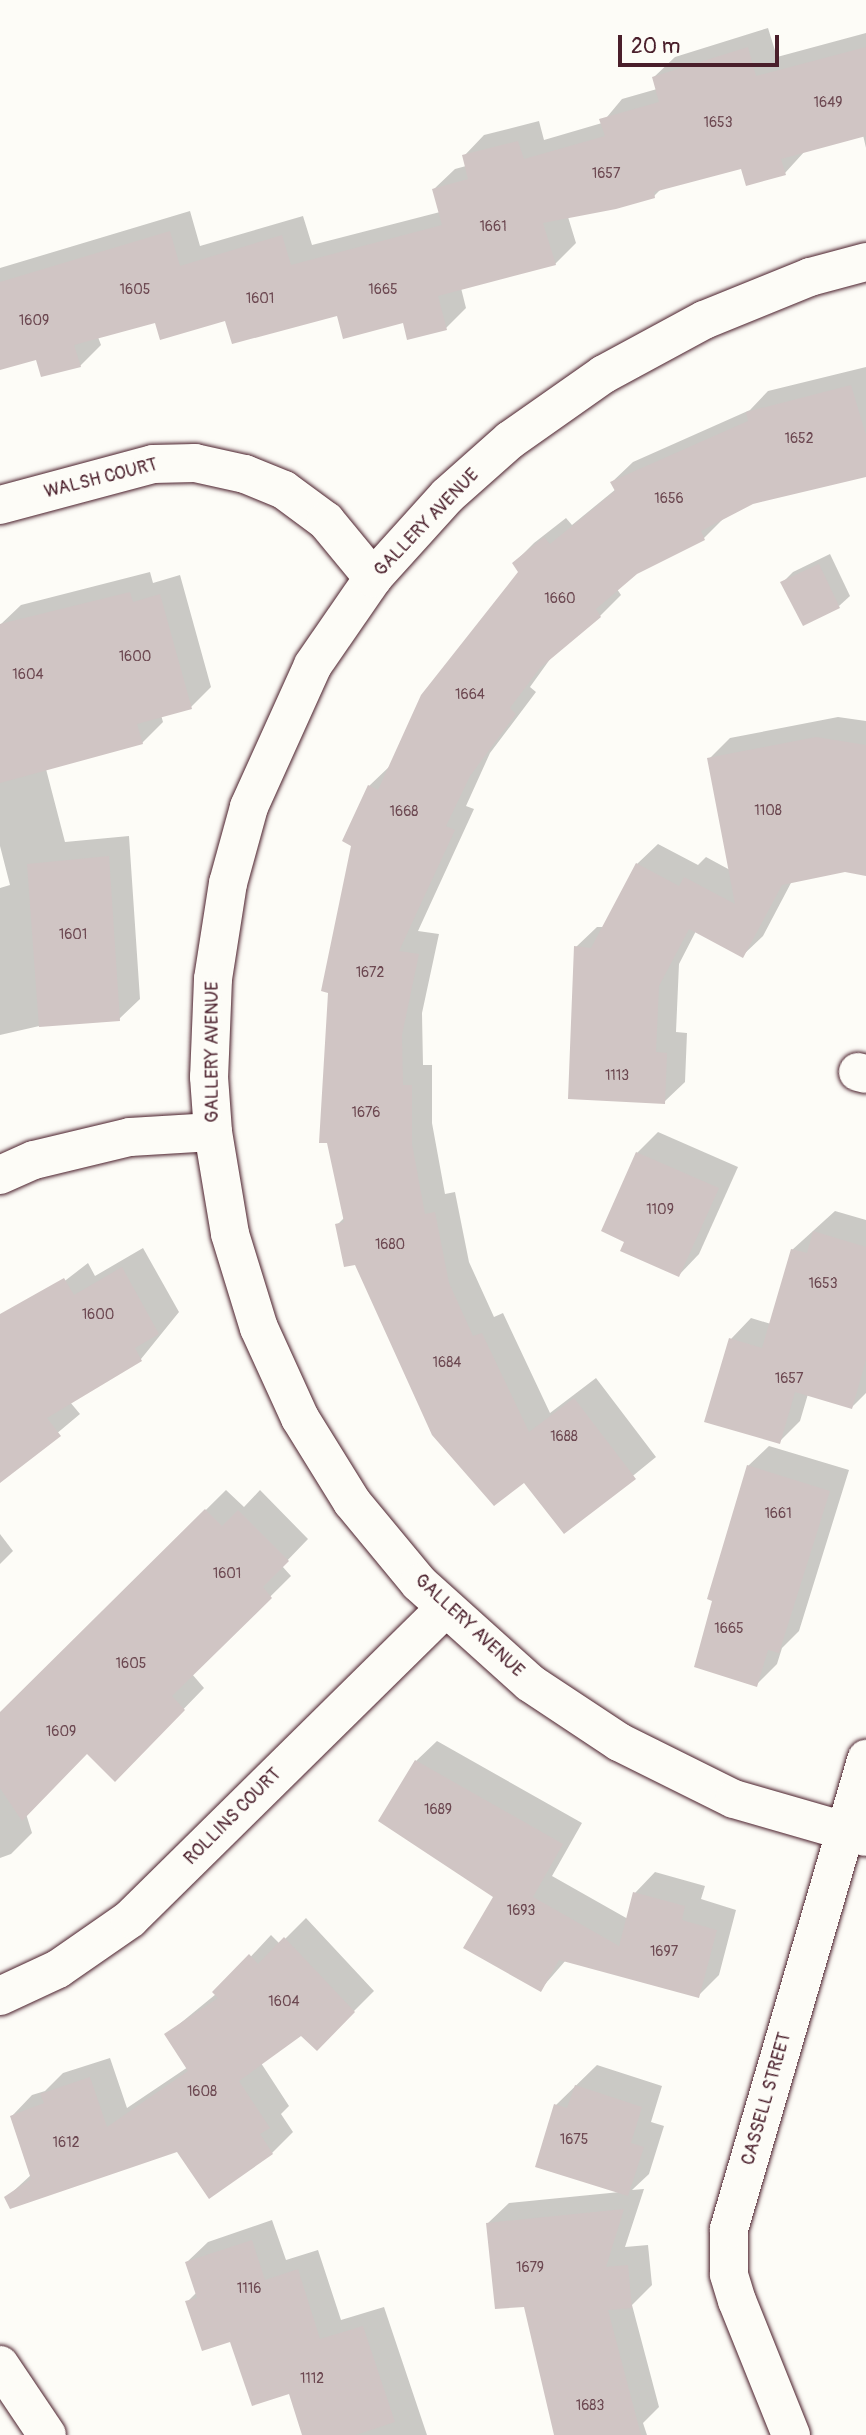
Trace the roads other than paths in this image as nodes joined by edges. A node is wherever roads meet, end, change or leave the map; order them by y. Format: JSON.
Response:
{"nodes":[{"id":1,"x":866,"y":262,"type":"edge"},
{"id":2,"x":0,"y":505,"type":"edge"},
{"id":3,"x":373,"y":578,"type":"junction"},
{"id":4,"x":213,"y":1132,"type":"junction"},
{"id":5,"x":0,"y":1175,"type":"edge"},
{"id":6,"x":445,"y":1608,"type":"junction"},
{"id":7,"x":866,"y":1759,"type":"edge"},
{"id":8,"x":856,"y":1834,"type":"edge"},
{"id":9,"x":0,"y":1996,"type":"edge"},
{"id":10,"x":0,"y":2365,"type":"edge"},
{"id":11,"x":47,"y":2435,"type":"edge"},
{"id":12,"x":791,"y":2435,"type":"edge"}],
"edges":[{"from":1,"to":3,"type":"street","name":"GALLERY AVENUE"},
{"from":2,"to":3,"type":"street","name":"WALSH COURT"},
{"from":3,"to":4,"type":"street","name":"GALLERY AVENUE"},
{"from":4,"to":5,"type":"street"},
{"from":4,"to":6,"type":"street","name":"GALLERY AVENUE"},
{"from":6,"to":8,"type":"street","name":"GALLERY AVENUE"},
{"from":6,"to":9,"type":"street","name":"ROLLINS COURT"},
{"from":7,"to":8,"type":"street","name":"CASSELL STREET"},
{"from":8,"to":12,"type":"street","name":"CASSELL STREET"},
{"from":10,"to":11,"type":"street"}]}
